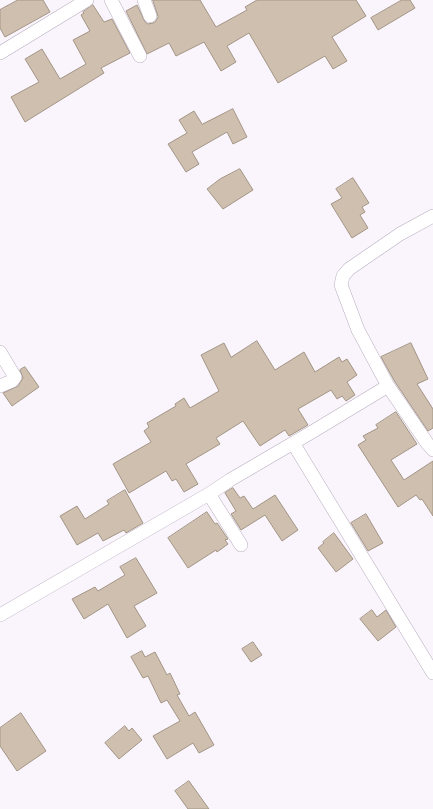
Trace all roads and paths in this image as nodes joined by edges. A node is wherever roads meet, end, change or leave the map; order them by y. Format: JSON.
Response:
{"nodes":[{"id":1,"x":87,"y":0,"type":"edge"},
{"id":2,"x":111,"y":0,"type":"edge"},
{"id":3,"x":144,"y":0,"type":"edge"},
{"id":4,"x":150,"y":16,"type":"dead end"},
{"id":5,"x":0,"y":53,"type":"edge"},
{"id":6,"x":140,"y":56,"type":"dead end"},
{"id":7,"x":433,"y":216,"type":"edge"},
{"id":8,"x":0,"y":352,"type":"edge"},
{"id":9,"x":0,"y":386,"type":"edge"},
{"id":10,"x":388,"y":386,"type":"junction"},
{"id":11,"x":293,"y":443,"type":"junction"},
{"id":12,"x":433,"y":450,"type":"edge"},
{"id":13,"x":209,"y":494,"type":"junction"},
{"id":14,"x":241,"y":545,"type":"dead end"},
{"id":15,"x":0,"y":615,"type":"edge"},
{"id":16,"x":433,"y":673,"type":"edge"}],
"edges":[{"from":1,"to":5,"type":"street"},
{"from":2,"to":6,"type":"street"},
{"from":3,"to":4,"type":"street"},
{"from":7,"to":10,"type":"street"},
{"from":8,"to":9,"type":"street"},
{"from":10,"to":11,"type":"street"},
{"from":10,"to":12,"type":"street"},
{"from":11,"to":13,"type":"street"},
{"from":11,"to":16,"type":"street"},
{"from":13,"to":14,"type":"street"},
{"from":13,"to":15,"type":"street"}]}
